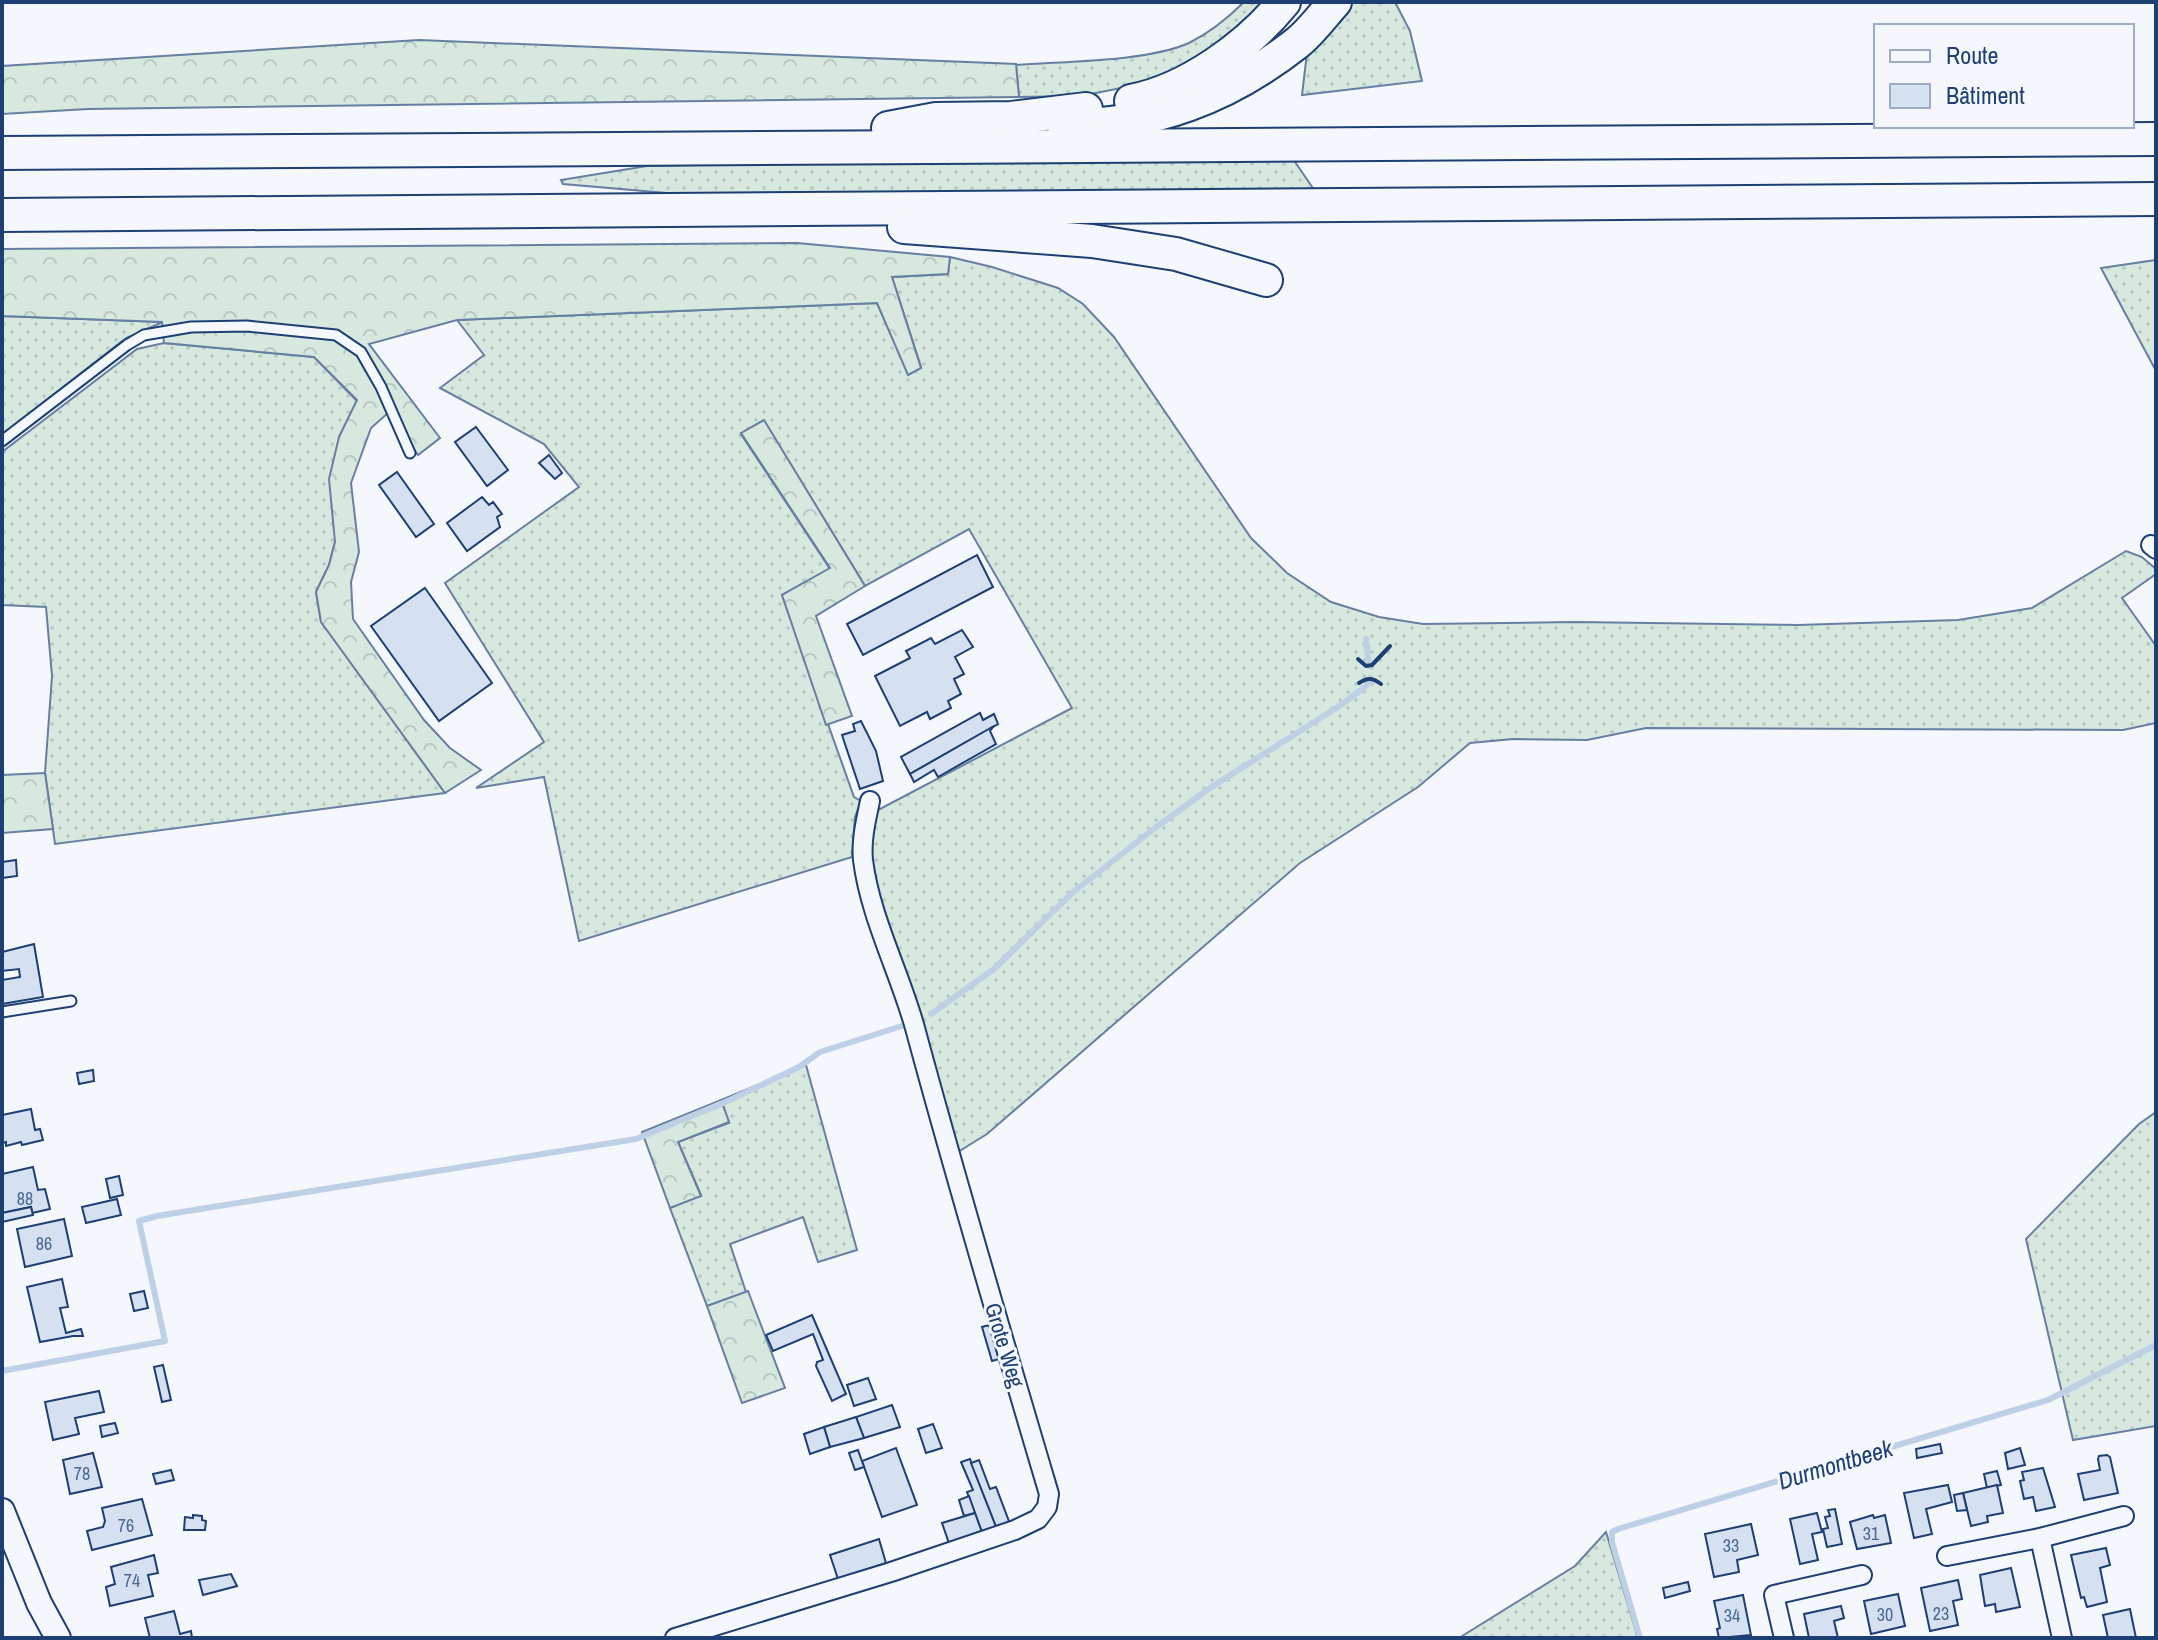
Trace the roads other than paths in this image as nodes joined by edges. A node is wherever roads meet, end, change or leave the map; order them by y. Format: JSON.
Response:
{"nodes":[{"id":1,"x":1284,"y":2,"type":"edge"},
{"id":2,"x":1335,"y":2,"type":"edge"},
{"id":3,"x":888,"y":128,"type":"junction"},
{"id":4,"x":2156,"y":139,"type":"edge"},
{"id":5,"x":853,"y":146,"type":"junction"},
{"id":6,"x":2,"y":153,"type":"edge"},
{"id":7,"x":2156,"y":199,"type":"edge"},
{"id":8,"x":790,"y":209,"type":"junction"},
{"id":9,"x":2,"y":215,"type":"edge"},
{"id":10,"x":1266,"y":280,"type":"dead end"},
{"id":11,"x":2,"y":441,"type":"edge"},
{"id":12,"x":410,"y":453,"type":"dead end"},
{"id":13,"x":870,"y":801,"type":"dead end"},
{"id":14,"x":71,"y":1001,"type":"dead end"},
{"id":15,"x":2,"y":1012,"type":"edge"},
{"id":16,"x":2,"y":1511,"type":"edge"},
{"id":17,"x":2124,"y":1516,"type":"dead end"},
{"id":18,"x":2040,"y":1538,"type":"junction"},
{"id":19,"x":1947,"y":1556,"type":"dead end"},
{"id":20,"x":1862,"y":1575,"type":"dead end"},
{"id":21,"x":58,"y":1638,"type":"edge"},
{"id":22,"x":675,"y":1638,"type":"edge"},
{"id":23,"x":1784,"y":1638,"type":"edge"},
{"id":24,"x":2062,"y":1638,"type":"edge"}],
"edges":[{"from":1,"to":3,"type":"highway"},
{"from":2,"to":3,"type":"highway"},
{"from":3,"to":5,"type":"highway"},
{"from":4,"to":5,"type":"highway"},
{"from":5,"to":6,"type":"highway"},
{"from":7,"to":8,"type":"highway"},
{"from":8,"to":9,"type":"highway"},
{"from":8,"to":10,"type":"highway"},
{"from":11,"to":12,"type":"lane"},
{"from":13,"to":22,"type":"street","name":"Grote Weg"},
{"from":14,"to":15,"type":"lane"},
{"from":16,"to":21,"type":"main road"},
{"from":17,"to":18,"type":"street"},
{"from":18,"to":19,"type":"street"},
{"from":18,"to":24,"type":"street"},
{"from":20,"to":23,"type":"street"}]}
